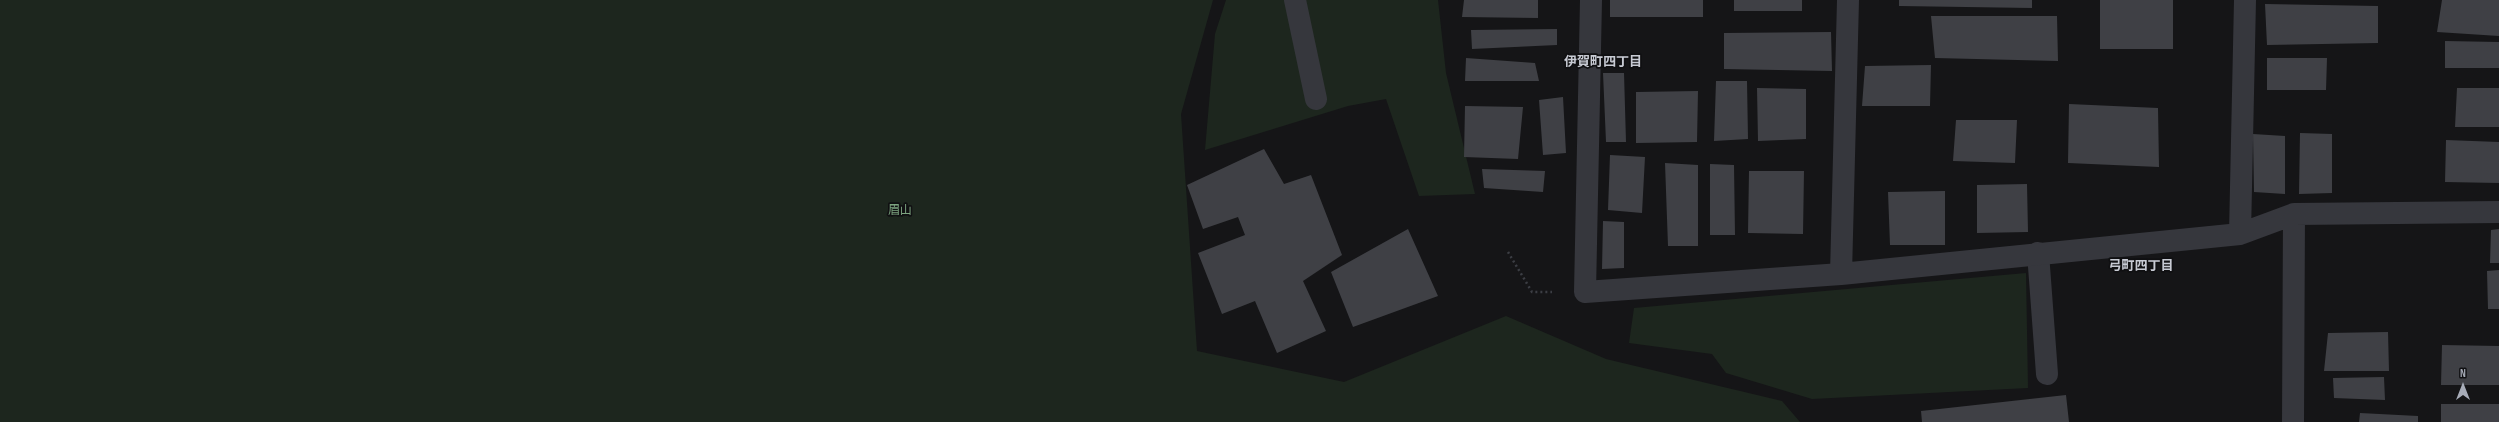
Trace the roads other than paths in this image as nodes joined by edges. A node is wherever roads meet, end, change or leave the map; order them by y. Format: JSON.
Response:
{"nodes":[{"id":1,"x":1295,"y":0,"type":"edge"},
{"id":2,"x":1591,"y":0,"type":"edge"},
{"id":3,"x":1848,"y":0,"type":"edge"},
{"id":4,"x":2245,"y":0,"type":"edge"},
{"id":5,"x":1316,"y":99,"type":"dead end"},
{"id":6,"x":2499,"y":212,"type":"edge"},
{"id":7,"x":2294,"y":214,"type":"junction"},
{"id":8,"x":2240,"y":234,"type":"junction"},
{"id":9,"x":2038,"y":253,"type":"junction"},
{"id":10,"x":1840,"y":274,"type":"junction"},
{"id":11,"x":2047,"y":374,"type":"dead end"},
{"id":12,"x":2293,"y":422,"type":"edge"}],
"edges":[{"from":1,"to":5,"type":"street"},
{"from":2,"to":10,"type":"street"},
{"from":3,"to":10,"type":"street"},
{"from":4,"to":8,"type":"street"},
{"from":6,"to":7,"type":"street"},
{"from":7,"to":8,"type":"street"},
{"from":7,"to":12,"type":"street"},
{"from":8,"to":9,"type":"street"},
{"from":9,"to":10,"type":"street"},
{"from":9,"to":11,"type":"street"}]}
